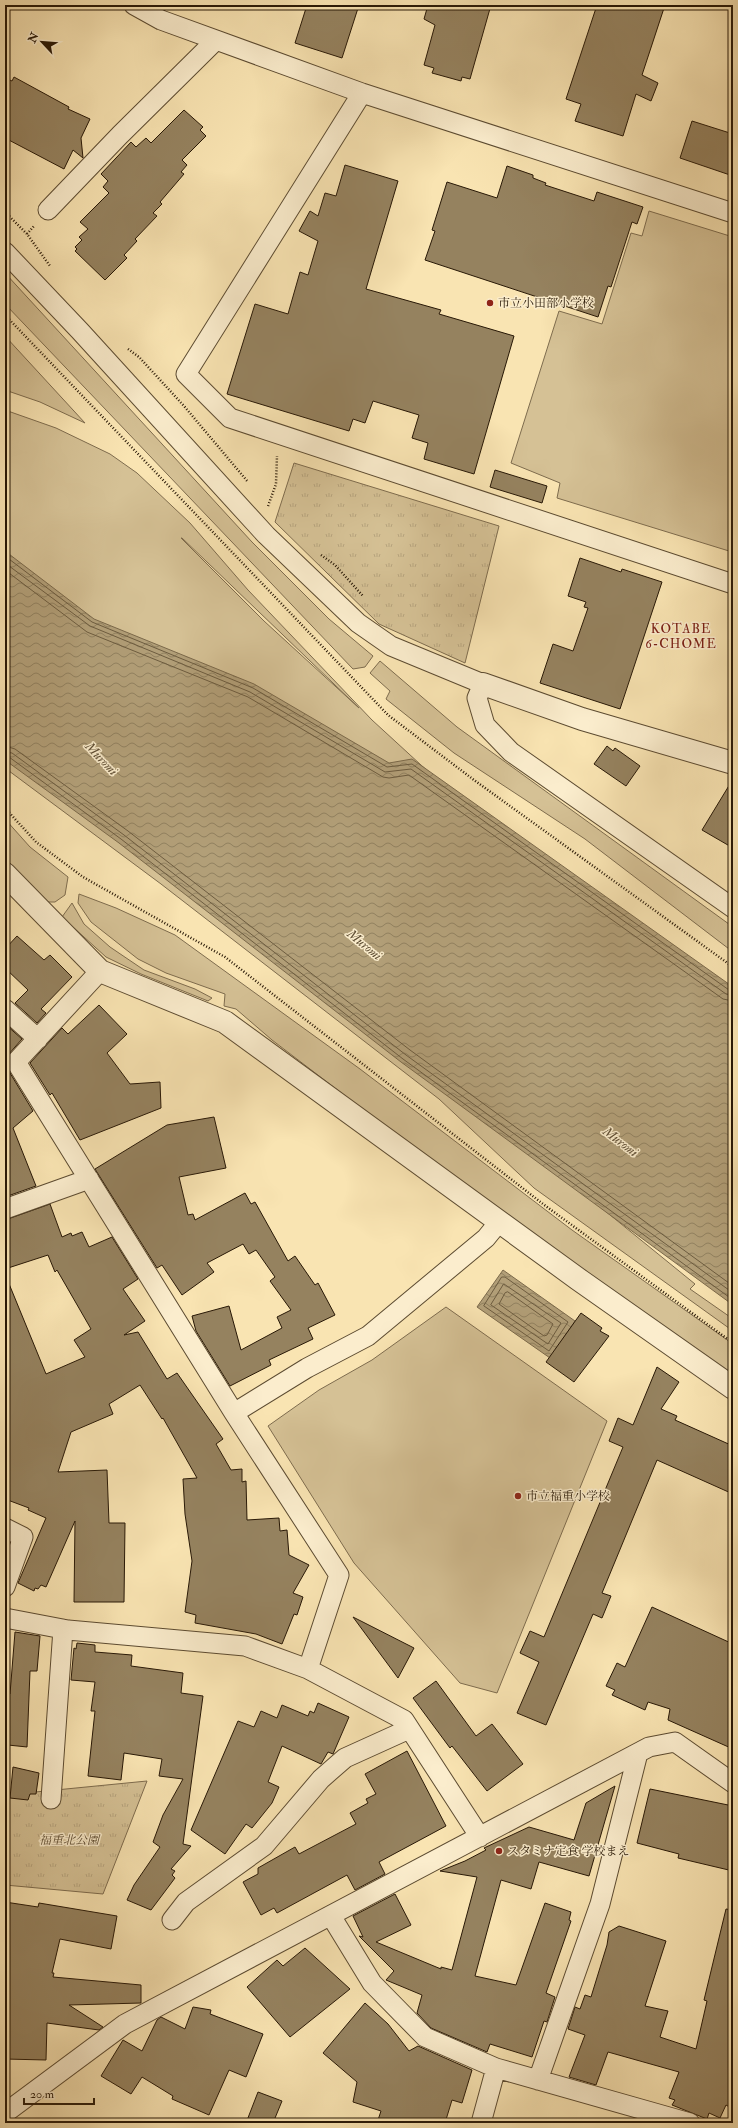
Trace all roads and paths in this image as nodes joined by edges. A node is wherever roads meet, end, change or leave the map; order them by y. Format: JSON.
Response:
{"nodes":[{"id":1,"x":134,"y":5,"type":"edge"},
{"id":2,"x":215,"y":41,"type":"junction"},
{"id":3,"x":362,"y":93,"type":"junction"},
{"id":4,"x":48,"y":210,"type":"dead end"},
{"id":5,"x":733,"y":213,"type":"edge"},
{"id":6,"x":5,"y":252,"type":"edge"},
{"id":7,"x":5,"y":315,"type":"edge"},
{"id":8,"x":277,"y":434,"type":"junction"},
{"id":9,"x":266,"y":511,"type":"dead end"},
{"id":10,"x":733,"y":584,"type":"edge"},
{"id":11,"x":483,"y":684,"type":"junction"},
{"id":12,"x":733,"y":763,"type":"edge"},
{"id":13,"x":5,"y":808,"type":"edge"},
{"id":14,"x":5,"y":874,"type":"edge"},
{"id":15,"x":733,"y":908,"type":"edge"},
{"id":16,"x":733,"y":967,"type":"edge"},
{"id":17,"x":100,"y":971,"type":"junction"},
{"id":18,"x":5,"y":1009,"type":"edge"},
{"id":19,"x":38,"y":1039,"type":"junction"},
{"id":20,"x":11,"y":1068,"type":"edge"},
{"id":21,"x":89,"y":1179,"type":"junction"},
{"id":22,"x":5,"y":1209,"type":"edge"},
{"id":23,"x":499,"y":1222,"type":"junction"},
{"id":24,"x":733,"y":1343,"type":"edge"},
{"id":25,"x":733,"y":1388,"type":"edge"},
{"id":26,"x":234,"y":1413,"type":"junction"},
{"id":27,"x":5,"y":1528,"type":"edge"},
{"id":28,"x":5,"y":1587,"type":"edge"},
{"id":29,"x":5,"y":1618,"type":"edge"},
{"id":30,"x":63,"y":1629,"type":"junction"},
{"id":31,"x":308,"y":1669,"type":"junction"},
{"id":32,"x":409,"y":1729,"type":"junction"},
{"id":33,"x":638,"y":1753,"type":"junction"},
{"id":34,"x":733,"y":1783,"type":"edge"},
{"id":35,"x":51,"y":1799,"type":"dead end"},
{"id":36,"x":475,"y":1839,"type":"junction"},
{"id":37,"x":331,"y":1916,"type":"junction"},
{"id":38,"x":172,"y":1920,"type":"dead end"},
{"id":39,"x":496,"y":2068,"type":"junction"},
{"id":40,"x":538,"y":2080,"type":"junction"},
{"id":41,"x":5,"y":2113,"type":"edge"},
{"id":42,"x":481,"y":2123,"type":"edge"},
{"id":43,"x":690,"y":2123,"type":"edge"}],
"edges":[{"from":1,"to":2,"type":"street"},
{"from":2,"to":3,"type":"street"},
{"from":2,"to":4,"type":"street"},
{"from":3,"to":5,"type":"street"},
{"from":3,"to":8,"type":"street"},
{"from":6,"to":11,"type":"street"},
{"from":7,"to":16,"type":"path"},
{"from":8,"to":9,"type":"path"},
{"from":8,"to":10,"type":"street"},
{"from":11,"to":12,"type":"street"},
{"from":11,"to":15,"type":"street"},
{"from":13,"to":24,"type":"path"},
{"from":14,"to":17,"type":"street"},
{"from":17,"to":19,"type":"street"},
{"from":17,"to":23,"type":"street"},
{"from":18,"to":19,"type":"street"},
{"from":19,"to":20,"type":"street"},
{"from":20,"to":21,"type":"street"},
{"from":21,"to":22,"type":"street"},
{"from":21,"to":26,"type":"street"},
{"from":23,"to":25,"type":"street"},
{"from":23,"to":26,"type":"street"},
{"from":26,"to":31,"type":"street"},
{"from":27,"to":28,"type":"street"},
{"from":29,"to":30,"type":"street"},
{"from":30,"to":31,"type":"street"},
{"from":30,"to":35,"type":"street"},
{"from":31,"to":32,"type":"street"},
{"from":32,"to":36,"type":"street"},
{"from":32,"to":38,"type":"street"},
{"from":33,"to":34,"type":"street"},
{"from":33,"to":36,"type":"street"},
{"from":33,"to":40,"type":"street"},
{"from":36,"to":37,"type":"street"},
{"from":37,"to":39,"type":"street"},
{"from":37,"to":41,"type":"street"},
{"from":39,"to":40,"type":"street"},
{"from":39,"to":42,"type":"street"},
{"from":40,"to":43,"type":"street"}]}
